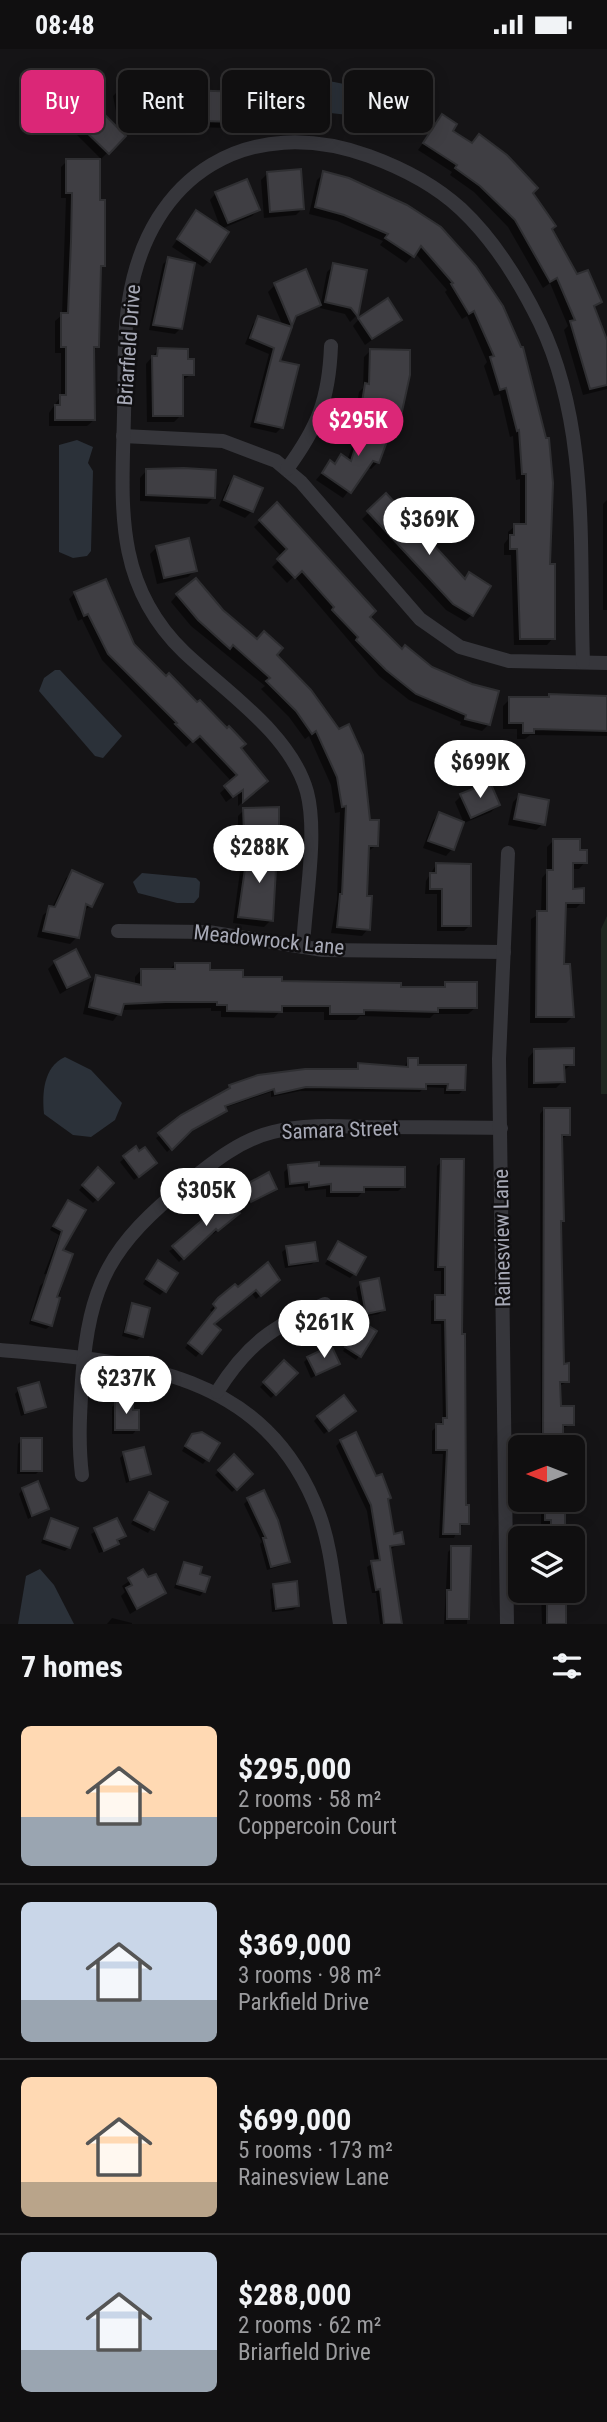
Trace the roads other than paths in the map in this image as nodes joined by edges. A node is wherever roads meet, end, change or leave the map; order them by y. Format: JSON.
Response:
{"nodes":[{"id":1,"x":331,"y":346,"type":"dead end"},
{"id":2,"x":123,"y":436,"type":"junction"},
{"id":3,"x":287,"y":469,"type":"junction"},
{"id":4,"x":583,"y":662,"type":"junction"},
{"id":5,"x":607,"y":663,"type":"edge"},
{"id":6,"x":508,"y":853,"type":"dead end"},
{"id":7,"x":118,"y":931,"type":"dead end"},
{"id":8,"x":303,"y":947,"type":"junction"},
{"id":9,"x":504,"y":952,"type":"junction"},
{"id":10,"x":501,"y":1128,"type":"junction"},
{"id":11,"x":325,"y":1304,"type":"dead end"},
{"id":12,"x":0,"y":1350,"type":"edge"},
{"id":13,"x":84,"y":1357,"type":"junction"},
{"id":14,"x":217,"y":1392,"type":"junction"},
{"id":15,"x":82,"y":1475,"type":"dead end"},
{"id":16,"x":340,"y":1624,"type":"edge"},
{"id":17,"x":507,"y":1624,"type":"edge"}],
"edges":[{"from":1,"to":3,"type":"street"},
{"from":2,"to":3,"type":"street"},
{"from":2,"to":4,"type":"street","name":"Briarfield Drive"},
{"from":2,"to":8,"type":"street","name":"Briarfield Drive"},
{"from":3,"to":4,"type":"street"},
{"from":4,"to":5,"type":"street"},
{"from":6,"to":9,"type":"street","name":"Rainesview Lane"},
{"from":7,"to":8,"type":"street","name":"Meadowrock Lane"},
{"from":8,"to":9,"type":"street","name":"Meadowrock Lane"},
{"from":9,"to":10,"type":"street","name":"Rainesview Lane"},
{"from":10,"to":13,"type":"street","name":"Samara Street"},
{"from":10,"to":17,"type":"street","name":"Rainesview Lane"},
{"from":11,"to":14,"type":"street"},
{"from":12,"to":13,"type":"street"},
{"from":13,"to":14,"type":"street"},
{"from":13,"to":15,"type":"street","name":"Samara Street"},
{"from":14,"to":16,"type":"street"}]}
